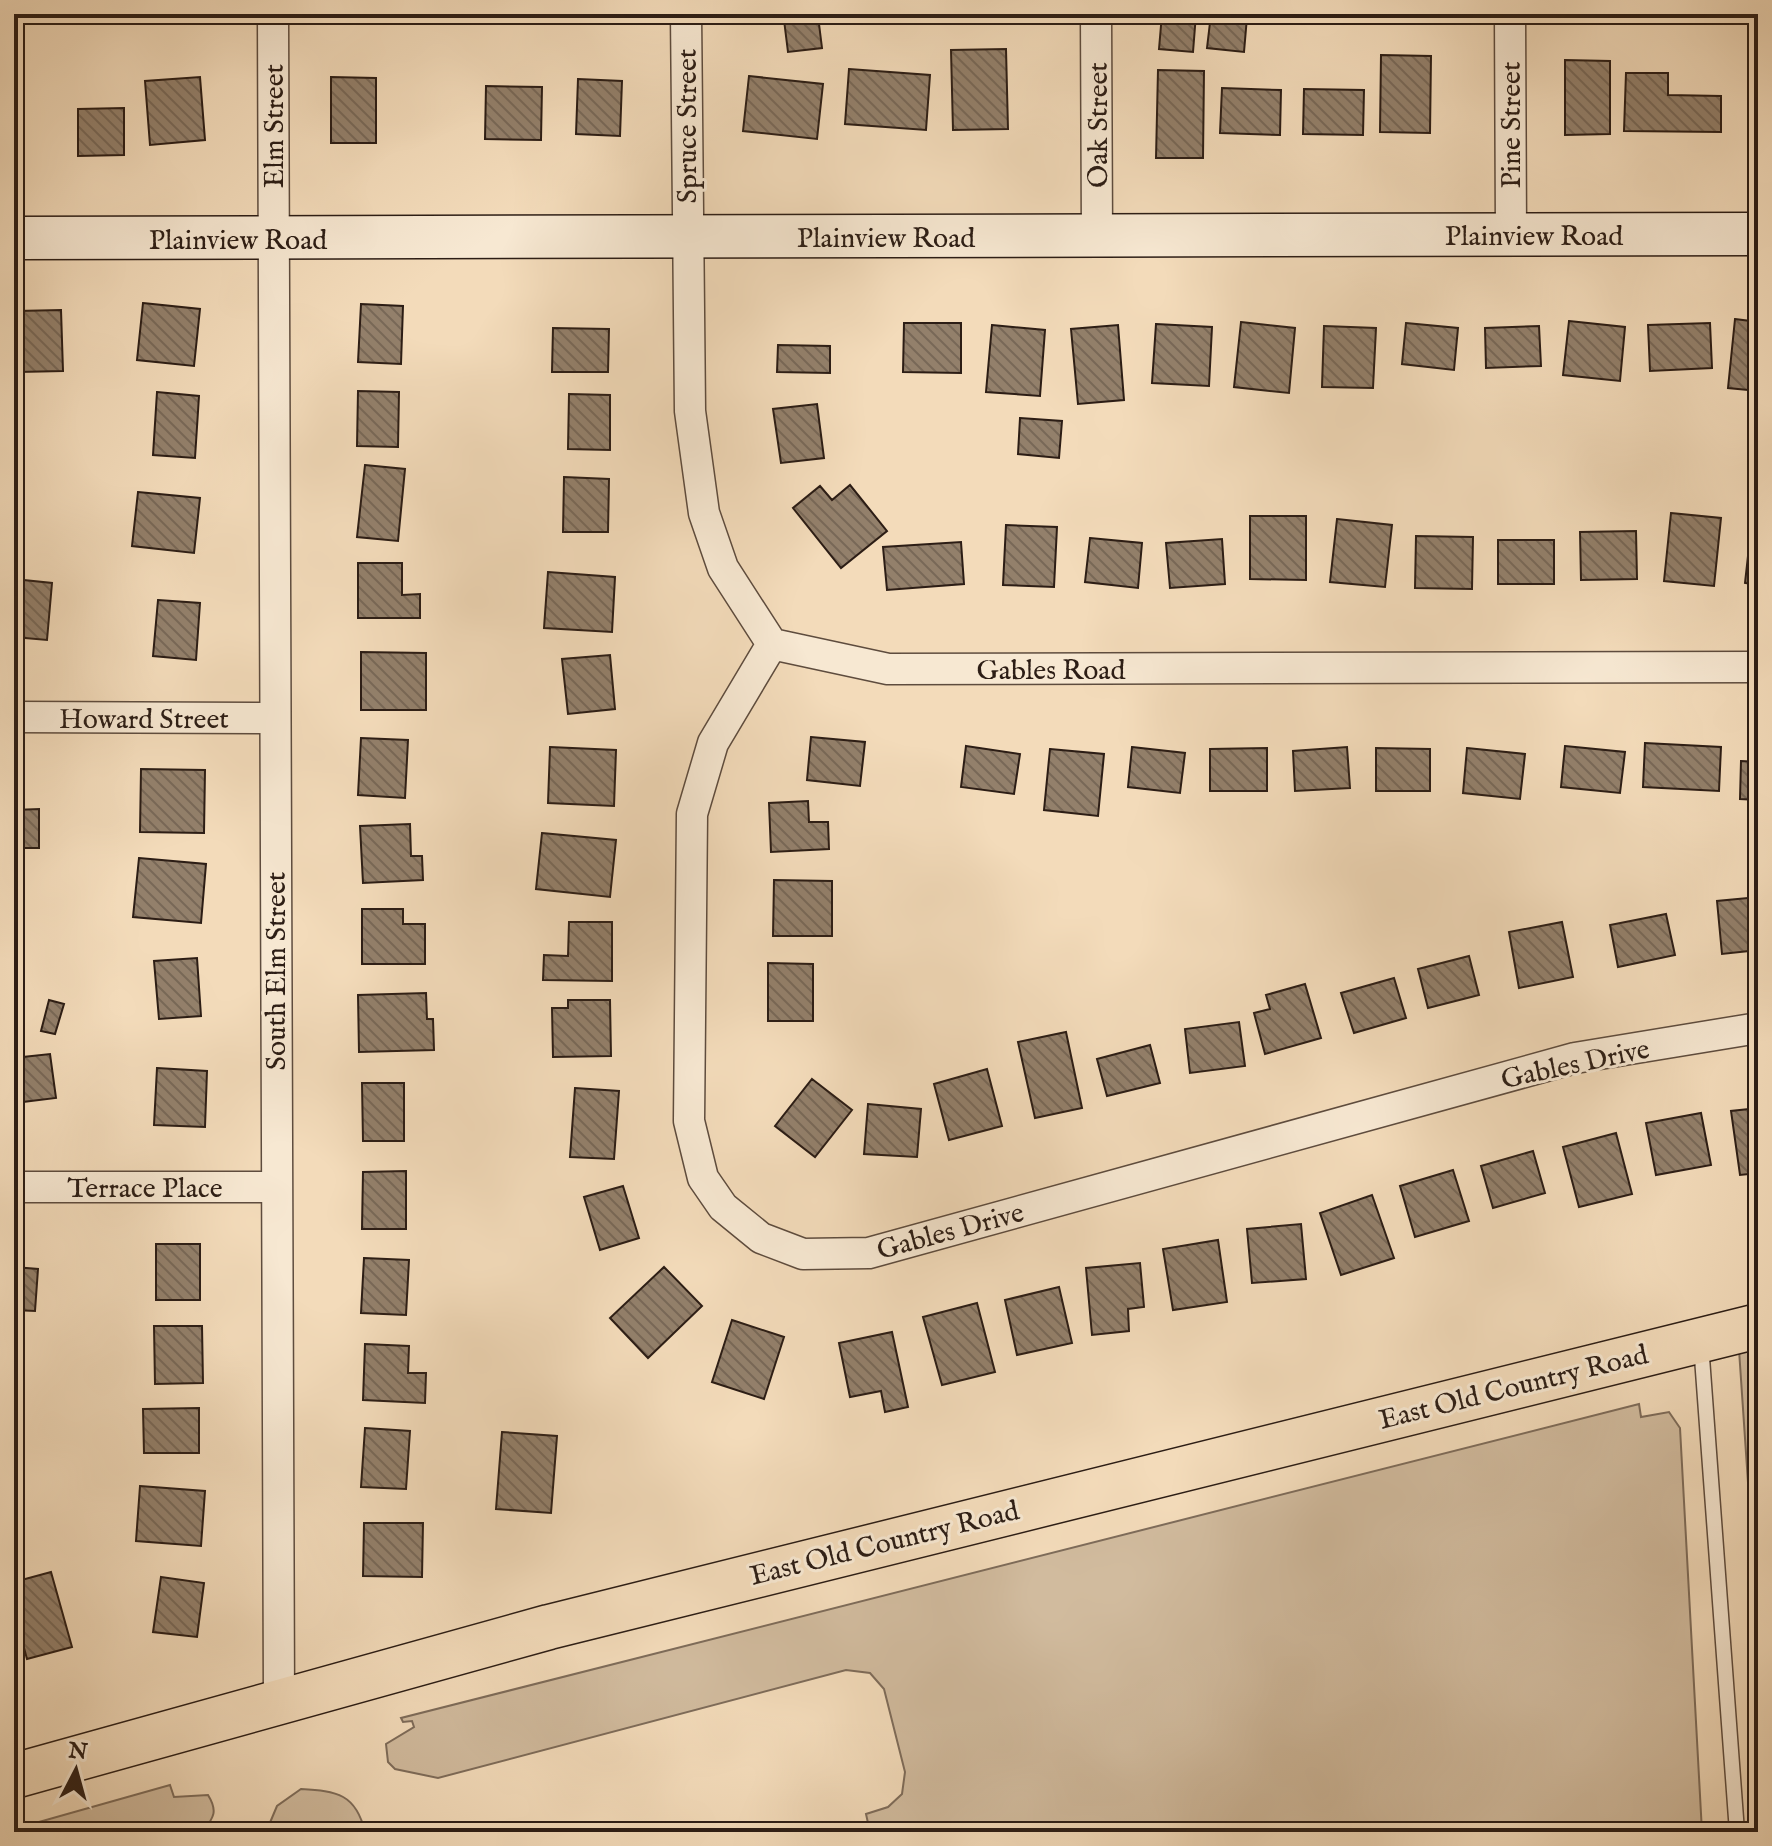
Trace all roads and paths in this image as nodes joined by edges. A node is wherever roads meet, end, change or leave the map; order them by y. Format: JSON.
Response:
{"nodes":[{"id":1,"x":273,"y":14,"type":"edge"},
{"id":2,"x":686,"y":14,"type":"edge"},
{"id":3,"x":1096,"y":14,"type":"edge"},
{"id":4,"x":1510,"y":14,"type":"edge"},
{"id":5,"x":1758,"y":234,"type":"edge"},
{"id":6,"x":1511,"y":235,"type":"junction"},
{"id":7,"x":1097,"y":237,"type":"junction"},
{"id":8,"x":14,"y":238,"type":"edge"},
{"id":9,"x":687,"y":238,"type":"junction"},
{"id":10,"x":274,"y":239,"type":"junction"},
{"id":11,"x":772,"y":644,"type":"junction"},
{"id":12,"x":1758,"y":667,"type":"edge"},
{"id":13,"x":14,"y":717,"type":"edge"},
{"id":14,"x":274,"y":718,"type":"junction"},
{"id":15,"x":1758,"y":1028,"type":"edge"},
{"id":16,"x":14,"y":1187,"type":"edge"},
{"id":17,"x":277,"y":1187,"type":"junction"},
{"id":18,"x":1758,"y":1326,"type":"edge"},
{"id":19,"x":1701,"y":1340,"type":"junction"},
{"id":20,"x":279,"y":1702,"type":"junction"},
{"id":21,"x":14,"y":1776,"type":"edge"},
{"id":22,"x":1737,"y":1832,"type":"edge"}],
"edges":[{"from":1,"to":10,"type":"street","name":"Elm Street"},
{"from":2,"to":9,"type":"street","name":"Spruce Street"},
{"from":3,"to":7,"type":"street","name":"Oak Street"},
{"from":4,"to":6,"type":"street","name":"Pine Street"},
{"from":5,"to":6,"type":"main road","name":"Plainview Road"},
{"from":6,"to":7,"type":"main road","name":"Plainview Road"},
{"from":7,"to":9,"type":"main road","name":"Plainview Road"},
{"from":8,"to":10,"type":"main road","name":"Plainview Road"},
{"from":9,"to":10,"type":"main road","name":"Plainview Road"},
{"from":9,"to":11,"type":"street"},
{"from":10,"to":14,"type":"street","name":"South Elm Street"},
{"from":11,"to":12,"type":"street","name":"Gables Road"},
{"from":11,"to":15,"type":"street","name":"Gables Drive"},
{"from":13,"to":14,"type":"street","name":"Howard Street"},
{"from":14,"to":17,"type":"street","name":"South Elm Street"},
{"from":16,"to":17,"type":"street","name":"Terrace Place"},
{"from":17,"to":20,"type":"street","name":"South Elm Street"},
{"from":18,"to":19,"type":"main road","name":"East Old Country Road"},
{"from":19,"to":20,"type":"main road","name":"East Old Country Road"},
{"from":19,"to":22,"type":"lane"},
{"from":20,"to":21,"type":"main road","name":"East Old Country Road"}]}
